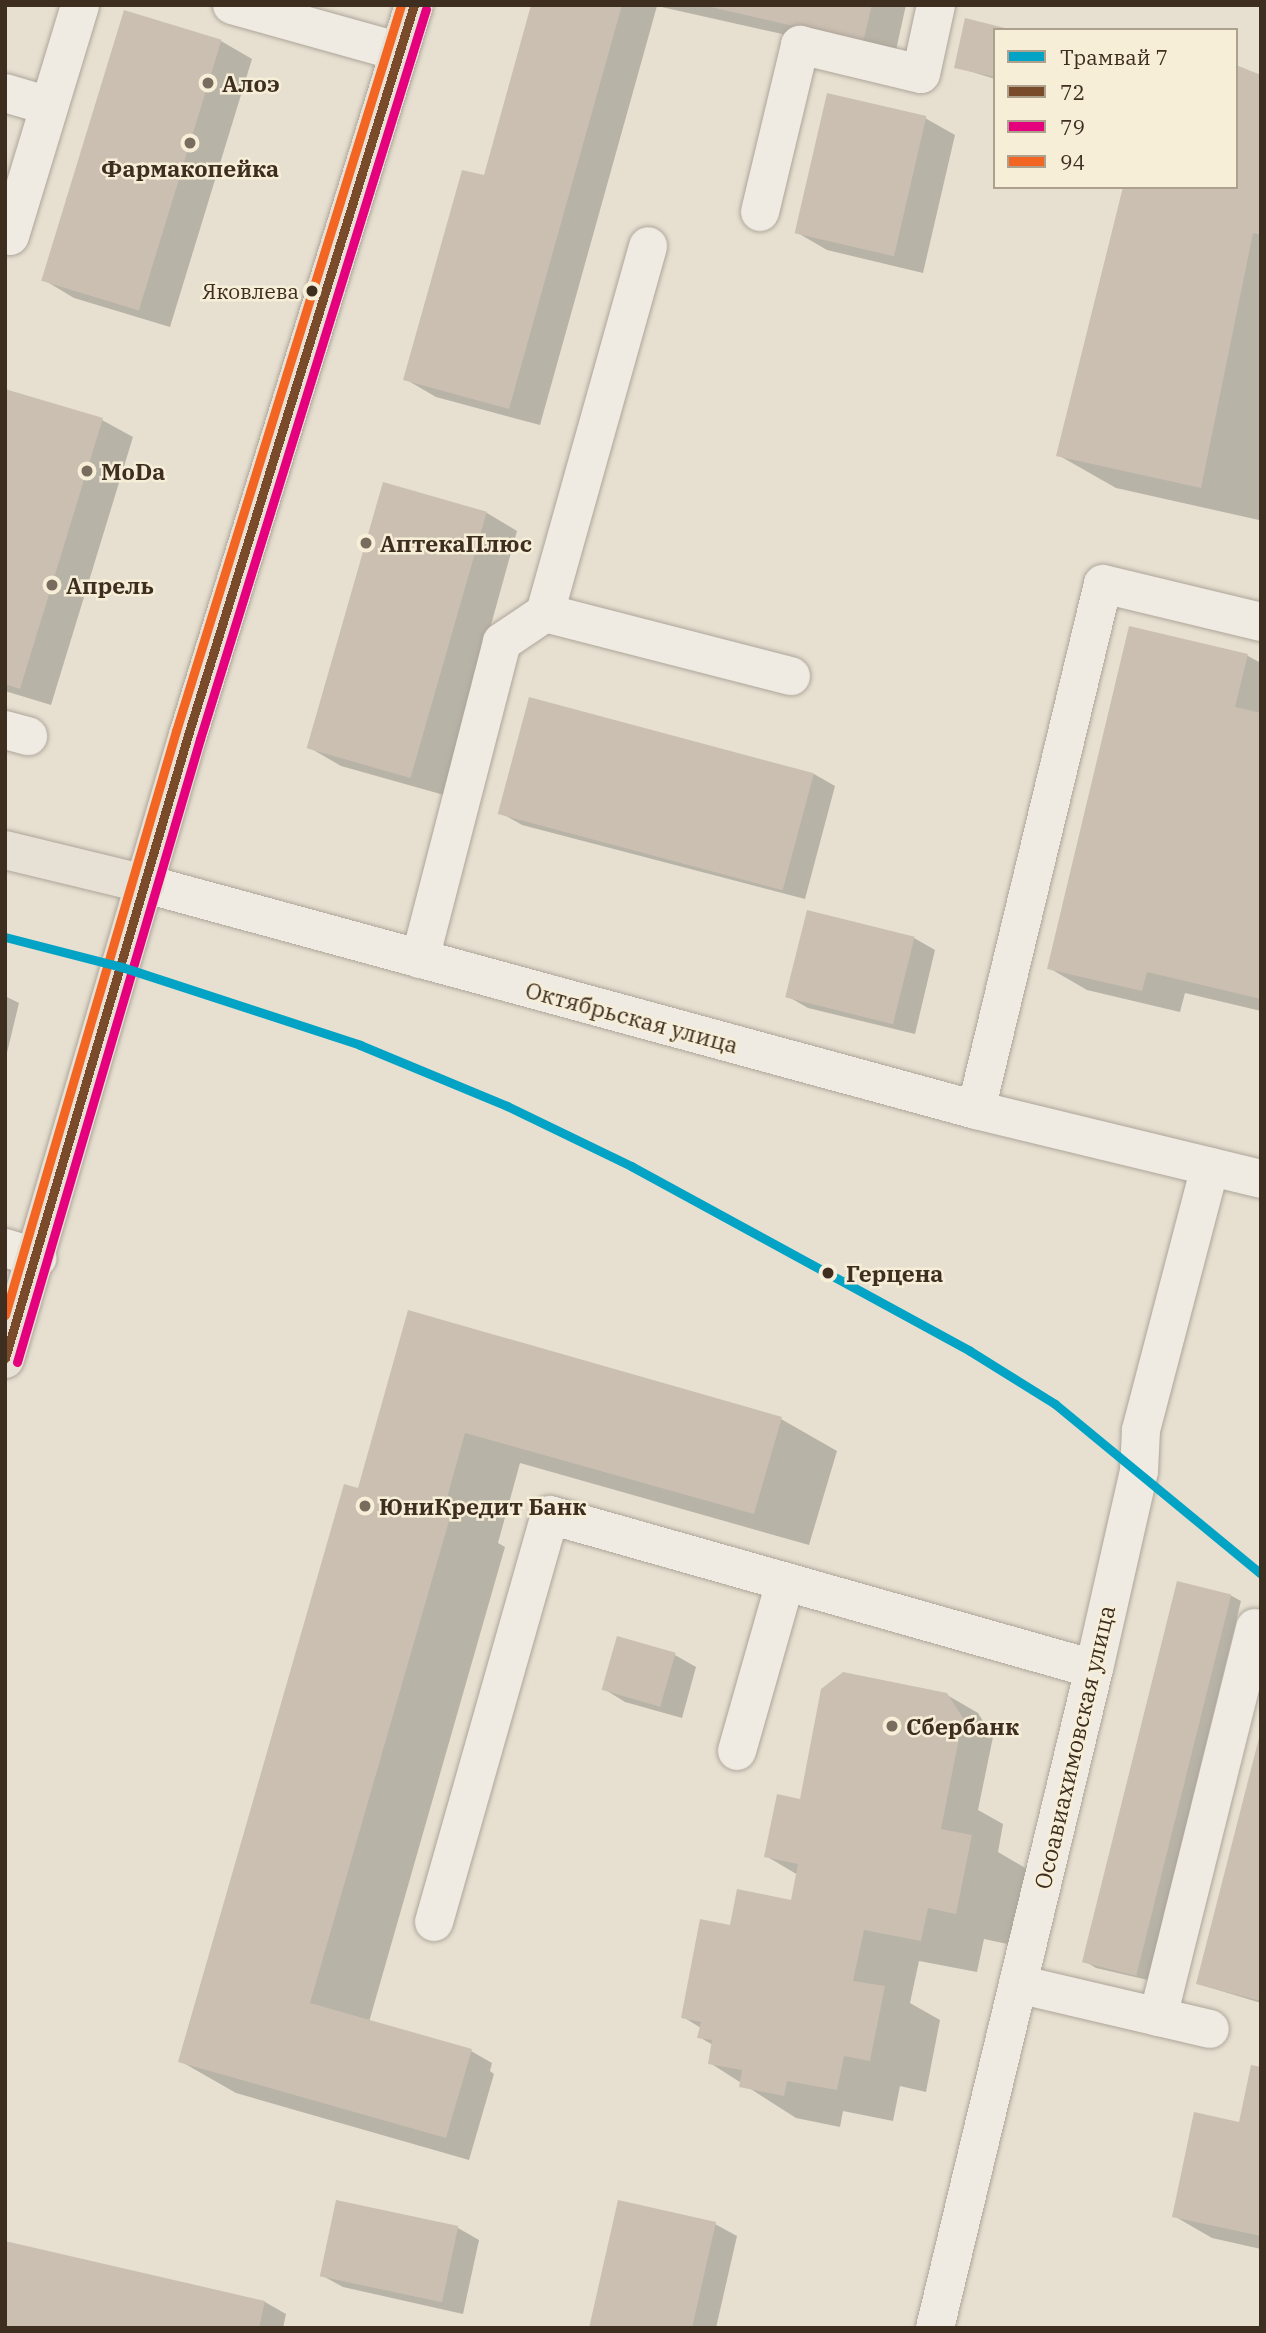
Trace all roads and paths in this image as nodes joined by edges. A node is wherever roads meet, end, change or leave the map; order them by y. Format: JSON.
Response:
{"nodes":[{"id":1,"x":80,"y":5,"type":"edge"},
{"id":2,"x":232,"y":5,"type":"edge"},
{"id":3,"x":414,"y":5,"type":"edge"},
{"id":4,"x":936,"y":5,"type":"edge"},
{"id":5,"x":294,"y":15,"type":"edge"},
{"id":6,"x":400,"y":52,"type":"junction"},
{"id":7,"x":5,"y":93,"type":"edge"},
{"id":8,"x":49,"y":106,"type":"junction"},
{"id":9,"x":760,"y":212,"type":"dead end"},
{"id":10,"x":9,"y":236,"type":"dead end"},
{"id":11,"x":648,"y":246,"type":"dead end"},
{"id":12,"x":545,"y":612,"type":"junction"},
{"id":13,"x":1261,"y":622,"type":"edge"},
{"id":14,"x":791,"y":676,"type":"dead end"},
{"id":15,"x":5,"y":850,"type":"edge"},
{"id":16,"x":146,"y":884,"type":"junction"},
{"id":17,"x":420,"y":960,"type":"junction"},
{"id":18,"x":976,"y":1110,"type":"junction"},
{"id":19,"x":1210,"y":1167,"type":"junction"},
{"id":20,"x":1261,"y":1179,"type":"edge"},
{"id":21,"x":21,"y":1253,"type":"edge"},
{"id":22,"x":5,"y":1359,"type":"edge"},
{"id":23,"x":785,"y":1582,"type":"junction"},
{"id":24,"x":1255,"y":1628,"type":"dead end"},
{"id":25,"x":1094,"y":1669,"type":"junction"},
{"id":26,"x":737,"y":1751,"type":"dead end"},
{"id":27,"x":434,"y":1922,"type":"dead end"},
{"id":28,"x":1018,"y":1984,"type":"junction"},
{"id":29,"x":1158,"y":2017,"type":"junction"},
{"id":30,"x":1210,"y":2029,"type":"dead end"},
{"id":31,"x":935,"y":2328,"type":"edge"}],
"edges":[{"from":1,"to":8,"type":"street"},
{"from":2,"to":5,"type":"street"},
{"from":3,"to":6,"type":"main road"},
{"from":4,"to":9,"type":"street"},
{"from":5,"to":6,"type":"street"},
{"from":6,"to":16,"type":"main road"},
{"from":7,"to":8,"type":"street"},
{"from":8,"to":10,"type":"street"},
{"from":11,"to":12,"type":"street"},
{"from":12,"to":14,"type":"street"},
{"from":12,"to":17,"type":"street"},
{"from":13,"to":18,"type":"street"},
{"from":15,"to":16,"type":"main road","name":"Октябрьская улица"},
{"from":16,"to":17,"type":"street","name":"Октябрьская улица"},
{"from":16,"to":21,"type":"main road"},
{"from":17,"to":18,"type":"street","name":"Октябрьская улица"},
{"from":18,"to":19,"type":"street","name":"Октябрьская улица"},
{"from":19,"to":20,"type":"street","name":"Октябрьская улица"},
{"from":19,"to":25,"type":"street","name":"Осоавиахимовская улица"},
{"from":21,"to":22,"type":"main road"},
{"from":23,"to":25,"type":"street"},
{"from":23,"to":26,"type":"street"},
{"from":23,"to":27,"type":"street"},
{"from":24,"to":29,"type":"street"},
{"from":25,"to":28,"type":"street","name":"Осоавиахимовская улица"},
{"from":28,"to":29,"type":"street"},
{"from":28,"to":31,"type":"street","name":"Осоавиахимовская улица"},
{"from":29,"to":30,"type":"street"}]}
